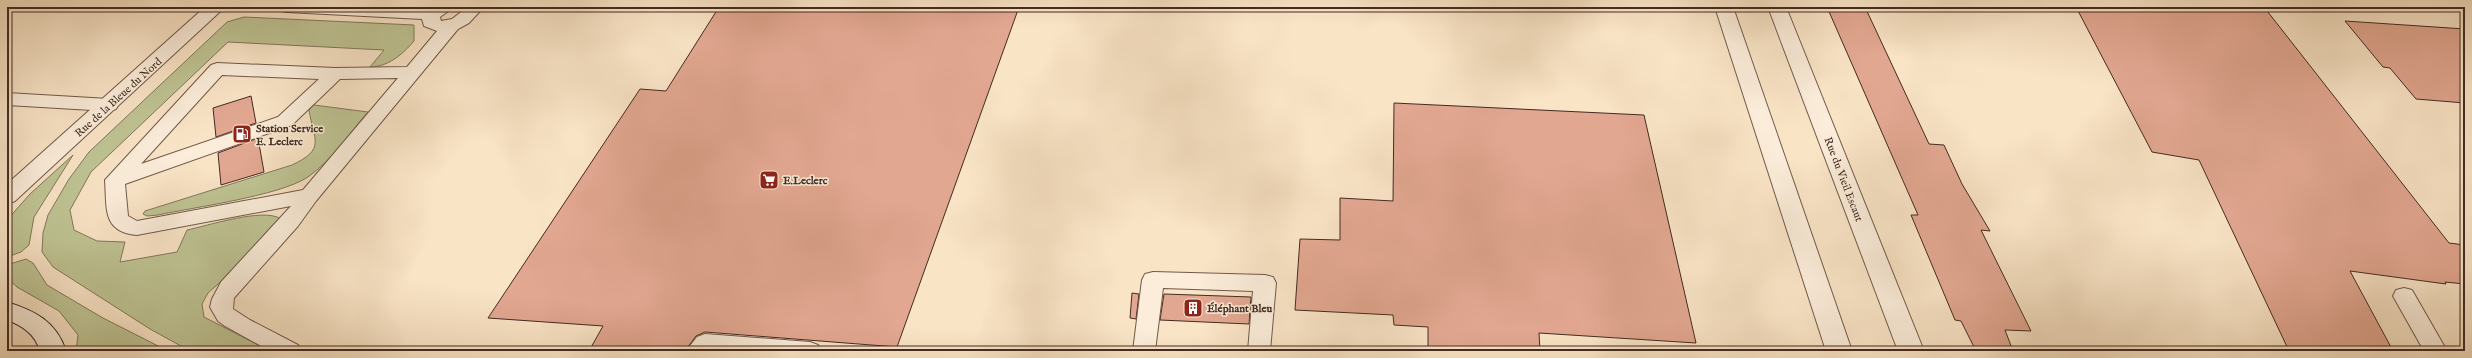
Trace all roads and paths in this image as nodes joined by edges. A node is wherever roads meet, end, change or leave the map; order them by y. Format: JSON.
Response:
{"nodes":[{"id":1,"x":216,"y":7,"type":"edge"},
{"id":2,"x":287,"y":7,"type":"edge"},
{"id":3,"x":466,"y":7,"type":"edge"},
{"id":4,"x":1724,"y":7,"type":"edge"},
{"id":5,"x":1777,"y":7,"type":"edge"},
{"id":6,"x":439,"y":11,"type":"edge"},
{"id":7,"x":452,"y":25,"type":"junction"},
{"id":8,"x":412,"y":72,"type":"junction"},
{"id":9,"x":335,"y":74,"type":"junction"},
{"id":10,"x":7,"y":99,"type":"edge"},
{"id":11,"x":109,"y":105,"type":"junction"},
{"id":12,"x":115,"y":180,"type":"junction"},
{"id":13,"x":11,"y":195,"type":"edge"},
{"id":14,"x":309,"y":196,"type":"junction"},
{"id":15,"x":2404,"y":296,"type":"dead end"},
{"id":16,"x":7,"y":311,"type":"edge"},
{"id":17,"x":53,"y":351,"type":"edge"},
{"id":18,"x":290,"y":351,"type":"edge"},
{"id":19,"x":697,"y":351,"type":"edge"},
{"id":20,"x":810,"y":351,"type":"edge"},
{"id":21,"x":1144,"y":351,"type":"edge"},
{"id":22,"x":1259,"y":351,"type":"edge"},
{"id":23,"x":1839,"y":351,"type":"edge"},
{"id":24,"x":1911,"y":351,"type":"edge"},
{"id":25,"x":2436,"y":351,"type":"edge"}],
"edges":[{"from":1,"to":11,"type":"street","name":"Rue de la Bleue du Nord"},
{"from":2,"to":6,"type":"lane"},
{"from":3,"to":7,"type":"lane"},
{"from":4,"to":23,"type":"street"},
{"from":5,"to":24,"type":"street","name":"Rue du Vieil Escaut"},
{"from":6,"to":7,"type":"lane"},
{"from":7,"to":8,"type":"lane"},
{"from":8,"to":9,"type":"lane"},
{"from":8,"to":14,"type":"lane"},
{"from":9,"to":12,"type":"lane"},
{"from":9,"to":12,"type":"lane"},
{"from":10,"to":11,"type":"lane"},
{"from":11,"to":13,"type":"street","name":"Rue de la Bleue du Nord"},
{"from":12,"to":14,"type":"lane"},
{"from":14,"to":18,"type":"lane"},
{"from":15,"to":25,"type":"lane"},
{"from":16,"to":17,"type":"street"},
{"from":19,"to":20,"type":"lane"},
{"from":21,"to":22,"type":"lane"}]}
